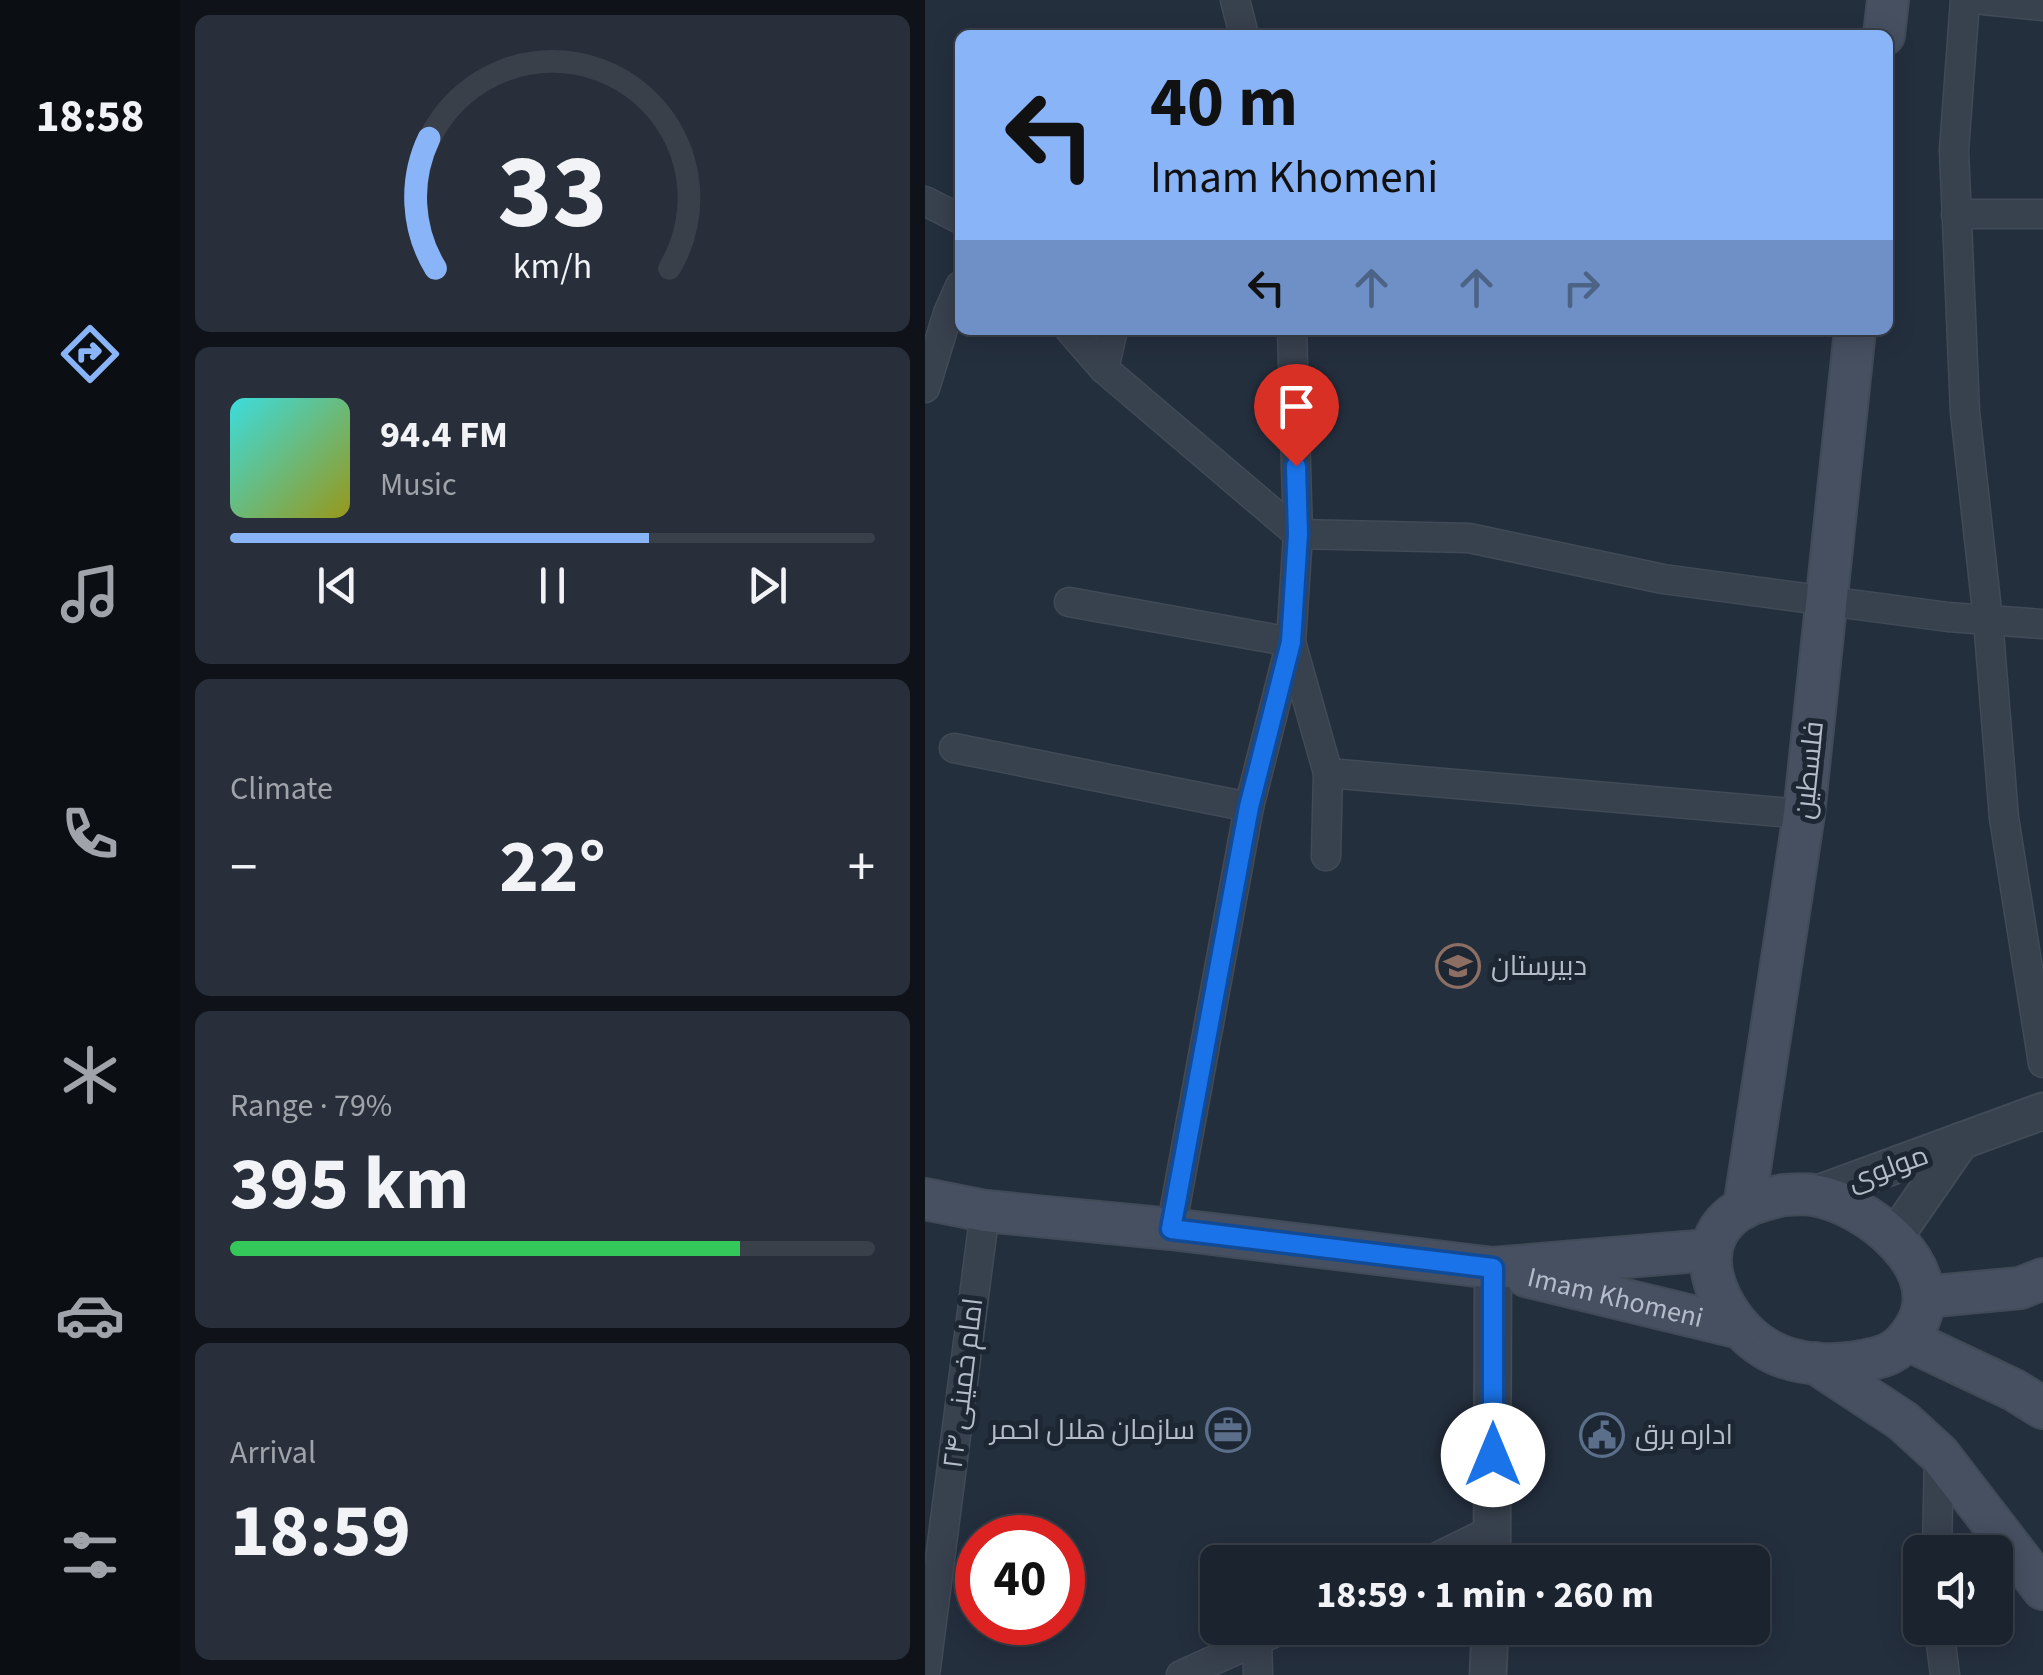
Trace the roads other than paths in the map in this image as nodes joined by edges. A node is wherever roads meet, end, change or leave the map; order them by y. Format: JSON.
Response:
{"nodes":[{"id":1,"x":1235,"y":0,"type":"edge"},
{"id":2,"x":1888,"y":0,"type":"edge"},
{"id":3,"x":1965,"y":0,"type":"edge"},
{"id":4,"x":1983,"y":0,"type":"edge"},
{"id":5,"x":2043,"y":6,"type":"edge"},
{"id":6,"x":1243,"y":30,"type":"edge"},
{"id":7,"x":1885,"y":30,"type":"edge"},
{"id":8,"x":925,"y":201,"type":"edge"},
{"id":9,"x":1956,"y":214,"type":"junction"},
{"id":10,"x":2043,"y":214,"type":"edge"},
{"id":11,"x":955,"y":216,"type":"edge"},
{"id":12,"x":955,"y":297,"type":"edge"},
{"id":13,"x":1074,"y":335,"type":"edge"},
{"id":14,"x":1112,"y":335,"type":"edge"},
{"id":15,"x":1293,"y":335,"type":"edge"},
{"id":16,"x":1854,"y":335,"type":"edge"},
{"id":17,"x":1104,"y":369,"type":"junction"},
{"id":18,"x":925,"y":388,"type":"edge"},
{"id":19,"x":1298,"y":534,"type":"junction"},
{"id":20,"x":1827,"y":601,"type":"junction"},
{"id":21,"x":1069,"y":602,"type":"dead end"},
{"id":22,"x":1988,"y":620,"type":"junction"},
{"id":23,"x":2043,"y":624,"type":"edge"},
{"id":24,"x":1291,"y":642,"type":"junction"},
{"id":25,"x":954,"y":748,"type":"dead end"},
{"id":26,"x":1328,"y":773,"type":"junction"},
{"id":27,"x":1249,"y":807,"type":"junction"},
{"id":28,"x":1805,"y":814,"type":"junction"},
{"id":29,"x":1327,"y":856,"type":"dead end"},
{"id":30,"x":2043,"y":1063,"type":"edge"},
{"id":31,"x":2043,"y":1111,"type":"edge"},
{"id":32,"x":1961,"y":1142,"type":"junction"},
{"id":33,"x":1814,"y":1194,"type":"junction"},
{"id":34,"x":925,"y":1199,"type":"edge"},
{"id":35,"x":1744,"y":1208,"type":"junction"},
{"id":36,"x":985,"y":1211,"type":"junction"},
{"id":37,"x":1171,"y":1229,"type":"junction"},
{"id":38,"x":1894,"y":1238,"type":"junction"},
{"id":39,"x":1711,"y":1250,"type":"junction"},
{"id":40,"x":1493,"y":1268,"type":"junction"},
{"id":41,"x":2043,"y":1279,"type":"edge"},
{"id":42,"x":1925,"y":1296,"type":"junction"},
{"id":43,"x":1741,"y":1328,"type":"junction"},
{"id":44,"x":1908,"y":1340,"type":"junction"},
{"id":45,"x":1815,"y":1363,"type":"junction"},
{"id":46,"x":2043,"y":1408,"type":"edge"},
{"id":47,"x":1939,"y":1454,"type":"junction"},
{"id":48,"x":1937,"y":1535,"type":"edge"},
{"id":49,"x":1492,"y":1545,"type":"edge"},
{"id":50,"x":2043,"y":1588,"type":"edge"},
{"id":51,"x":1246,"y":1645,"type":"edge"},
{"id":52,"x":1257,"y":1645,"type":"edge"},
{"id":53,"x":1489,"y":1645,"type":"edge"},
{"id":54,"x":1941,"y":1645,"type":"edge"},
{"id":55,"x":925,"y":1675,"type":"edge"},
{"id":56,"x":1181,"y":1675,"type":"edge"},
{"id":57,"x":1258,"y":1675,"type":"edge"},
{"id":58,"x":1488,"y":1675,"type":"edge"},
{"id":59,"x":1945,"y":1675,"type":"edge"}],
"edges":[{"from":1,"to":6,"type":"street"},
{"from":2,"to":7,"type":"main road"},
{"from":3,"to":9,"type":"street"},
{"from":4,"to":5,"type":"street"},
{"from":8,"to":11,"type":"street"},
{"from":9,"to":10,"type":"street"},
{"from":9,"to":22,"type":"street"},
{"from":12,"to":18,"type":"street"},
{"from":13,"to":17,"type":"street"},
{"from":14,"to":17,"type":"street"},
{"from":15,"to":19,"type":"street"},
{"from":16,"to":20,"type":"main road","name":"فلسطین"},
{"from":17,"to":19,"type":"street"},
{"from":19,"to":20,"type":"street"},
{"from":19,"to":24,"type":"street"},
{"from":20,"to":22,"type":"street"},
{"from":20,"to":28,"type":"main road","name":"فلسطین"},
{"from":21,"to":24,"type":"street"},
{"from":22,"to":23,"type":"street"},
{"from":22,"to":30,"type":"street"},
{"from":24,"to":26,"type":"street"},
{"from":24,"to":27,"type":"street"},
{"from":25,"to":27,"type":"street"},
{"from":26,"to":28,"type":"street"},
{"from":26,"to":29,"type":"street"},
{"from":27,"to":37,"type":"street"},
{"from":28,"to":35,"type":"main road","name":"فلسطین"},
{"from":31,"to":32,"type":"street","name":"مولوی"},
{"from":32,"to":33,"type":"street","name":"مولوی"},
{"from":32,"to":38,"type":"street","name":"مولوی"},
{"from":33,"to":35,"type":"main road"},
{"from":33,"to":38,"type":"main road"},
{"from":34,"to":36,"type":"main road","name":"Imam Khomeni"},
{"from":35,"to":39,"type":"main road"},
{"from":36,"to":37,"type":"main road","name":"Imam Khomeni"},
{"from":36,"to":55,"type":"street","name":"امام خمینی ۲۴"},
{"from":37,"to":40,"type":"main road","name":"Imam Khomeni"},
{"from":38,"to":42,"type":"main road"},
{"from":39,"to":40,"type":"main road","name":"Imam Khomeni"},
{"from":39,"to":43,"type":"main road"},
{"from":40,"to":43,"type":"main road","name":"Imam Khomeni"},
{"from":40,"to":49,"type":"street"},
{"from":41,"to":42,"type":"main road"},
{"from":42,"to":44,"type":"main road"},
{"from":43,"to":45,"type":"main road"},
{"from":44,"to":45,"type":"main road"},
{"from":44,"to":46,"type":"main road"},
{"from":45,"to":47,"type":"main road"},
{"from":47,"to":48,"type":"street"},
{"from":47,"to":50,"type":"main road"},
{"from":51,"to":56,"type":"street"},
{"from":52,"to":57,"type":"street"},
{"from":53,"to":58,"type":"street"},
{"from":54,"to":59,"type":"street"}]}
